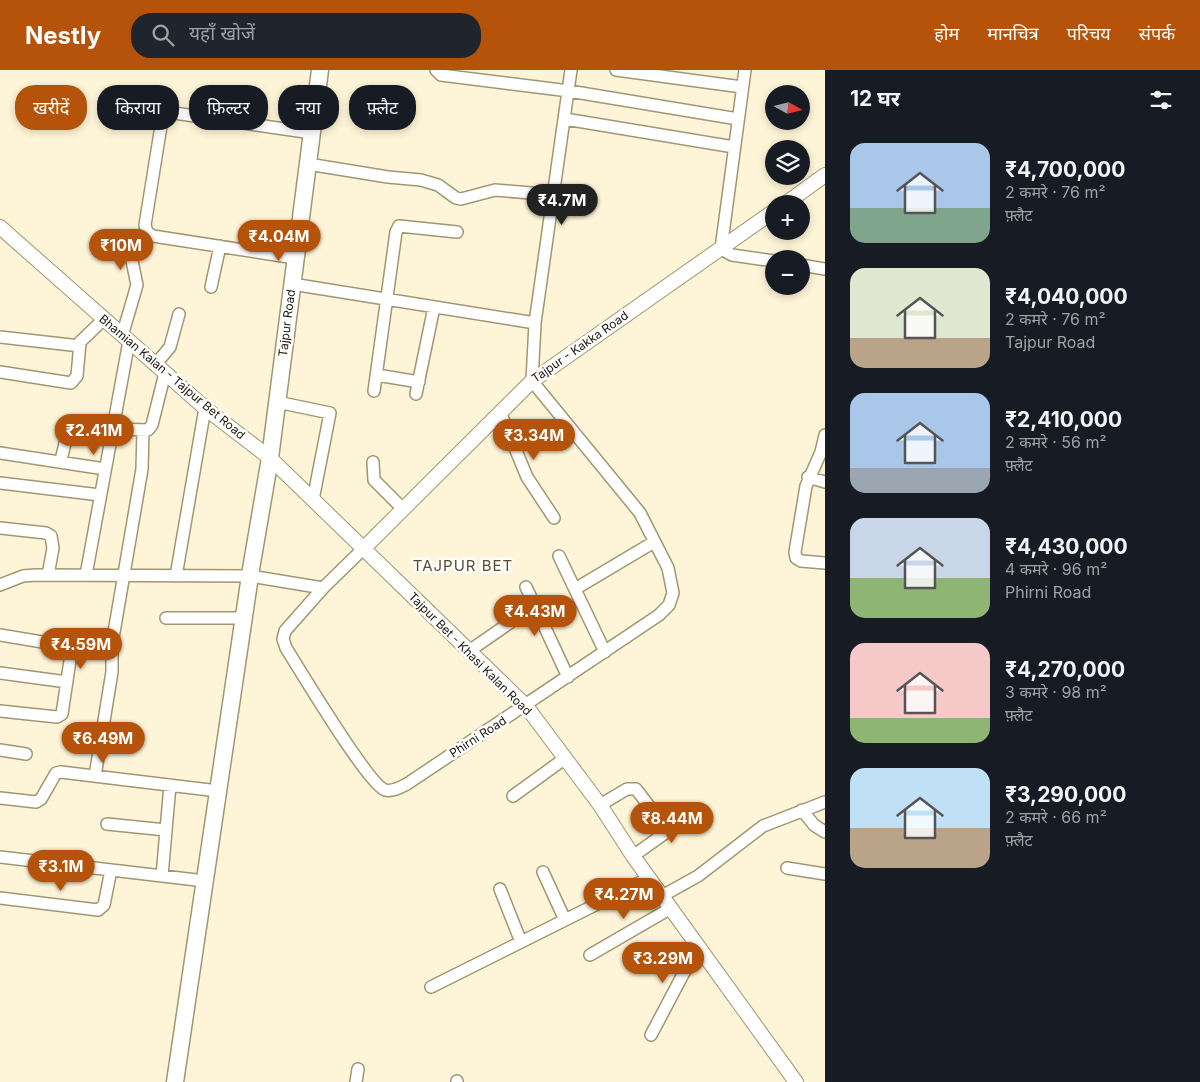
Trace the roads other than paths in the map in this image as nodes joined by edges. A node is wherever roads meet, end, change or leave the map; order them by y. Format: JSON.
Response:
{"nodes":[{"id":1,"x":320,"y":70,"type":"edge"},
{"id":2,"x":436,"y":70,"type":"edge"},
{"id":3,"x":571,"y":70,"type":"edge"},
{"id":4,"x":616,"y":70,"type":"edge"},
{"id":5,"x":745,"y":70,"type":"edge"},
{"id":6,"x":742,"y":87,"type":"junction"},
{"id":7,"x":568,"y":91,"type":"junction"},
{"id":8,"x":564,"y":119,"type":"junction"},
{"id":9,"x":738,"y":119,"type":"junction"},
{"id":10,"x":312,"y":133,"type":"junction"},
{"id":11,"x":734,"y":148,"type":"junction"},
{"id":12,"x":308,"y":164,"type":"junction"},
{"id":13,"x":825,"y":175,"type":"edge"},
{"id":14,"x":554,"y":195,"type":"junction"},
{"id":15,"x":797,"y":195,"type":"edge"},
{"id":16,"x":765,"y":217,"type":"edge"},
{"id":17,"x":0,"y":227,"type":"edge"},
{"id":18,"x":147,"y":232,"type":"junction"},
{"id":19,"x":457,"y":232,"type":"dead end"},
{"id":20,"x":220,"y":246,"type":"junction"},
{"id":21,"x":721,"y":248,"type":"junction"},
{"id":22,"x":295,"y":258,"type":"junction"},
{"id":23,"x":765,"y":260,"type":"edge"},
{"id":24,"x":810,"y":266,"type":"edge"},
{"id":25,"x":825,"y":269,"type":"edge"},
{"id":26,"x":292,"y":284,"type":"junction"},
{"id":27,"x":211,"y":287,"type":"dead end"},
{"id":28,"x":388,"y":299,"type":"junction"},
{"id":29,"x":434,"y":307,"type":"junction"},
{"id":30,"x":179,"y":314,"type":"dead end"},
{"id":31,"x":104,"y":319,"type":"junction"},
{"id":32,"x":535,"y":323,"type":"junction"},
{"id":33,"x":0,"y":337,"type":"edge"},
{"id":34,"x":126,"y":338,"type":"junction"},
{"id":35,"x":80,"y":346,"type":"junction"},
{"id":36,"x":160,"y":369,"type":"junction"},
{"id":37,"x":0,"y":372,"type":"edge"},
{"id":38,"x":377,"y":374,"type":"junction"},
{"id":39,"x":532,"y":381,"type":"junction"},
{"id":40,"x":374,"y":391,"type":"dead end"},
{"id":41,"x":277,"y":402,"type":"junction"},
{"id":42,"x":205,"y":408,"type":"junction"},
{"id":43,"x":500,"y":412,"type":"junction"},
{"id":44,"x":113,"y":426,"type":"junction"},
{"id":45,"x":143,"y":431,"type":"junction"},
{"id":46,"x":825,"y":435,"type":"edge"},
{"id":47,"x":0,"y":452,"type":"edge"},
{"id":48,"x":270,"y":458,"type":"junction"},
{"id":49,"x":62,"y":460,"type":"junction"},
{"id":50,"x":372,"y":462,"type":"dead end"},
{"id":51,"x":105,"y":469,"type":"junction"},
{"id":52,"x":808,"y":477,"type":"junction"},
{"id":53,"x":825,"y":482,"type":"edge"},
{"id":54,"x":0,"y":484,"type":"edge"},
{"id":55,"x":100,"y":495,"type":"junction"},
{"id":56,"x":313,"y":500,"type":"junction"},
{"id":57,"x":403,"y":510,"type":"junction"},
{"id":58,"x":554,"y":518,"type":"dead end"},
{"id":59,"x":0,"y":528,"type":"edge"},
{"id":60,"x":654,"y":542,"type":"junction"},
{"id":61,"x":363,"y":549,"type":"junction"},
{"id":62,"x":559,"y":556,"type":"dead end"},
{"id":63,"x":825,"y":563,"type":"edge"},
{"id":64,"x":48,"y":575,"type":"junction"},
{"id":65,"x":86,"y":575,"type":"junction"},
{"id":66,"x":125,"y":576,"type":"junction"},
{"id":67,"x":176,"y":576,"type":"junction"},
{"id":68,"x":250,"y":576,"type":"junction"},
{"id":69,"x":0,"y":585,"type":"edge"},
{"id":70,"x":526,"y":587,"type":"dead end"},
{"id":71,"x":323,"y":588,"type":"junction"},
{"id":72,"x":575,"y":589,"type":"junction"},
{"id":73,"x":166,"y":618,"type":"dead end"},
{"id":74,"x":244,"y":618,"type":"junction"},
{"id":75,"x":511,"y":622,"type":"dead end"},
{"id":76,"x":0,"y":635,"type":"edge"},
{"id":77,"x":112,"y":644,"type":"junction"},
{"id":78,"x":72,"y":647,"type":"junction"},
{"id":79,"x":469,"y":651,"type":"junction"},
{"id":80,"x":605,"y":652,"type":"junction"},
{"id":81,"x":0,"y":673,"type":"edge"},
{"id":82,"x":568,"y":677,"type":"junction"},
{"id":83,"x":67,"y":682,"type":"junction"},
{"id":84,"x":526,"y":706,"type":"junction"},
{"id":85,"x":0,"y":711,"type":"edge"},
{"id":86,"x":0,"y":750,"type":"edge"},
{"id":87,"x":26,"y":754,"type":"dead end"},
{"id":88,"x":564,"y":759,"type":"junction"},
{"id":89,"x":96,"y":776,"type":"junction"},
{"id":90,"x":170,"y":785,"type":"junction"},
{"id":91,"x":218,"y":791,"type":"junction"},
{"id":92,"x":513,"y":796,"type":"dead end"},
{"id":93,"x":0,"y":798,"type":"edge"},
{"id":94,"x":825,"y":802,"type":"edge"},
{"id":95,"x":600,"y":805,"type":"junction"},
{"id":96,"x":802,"y":810,"type":"junction"},
{"id":97,"x":696,"y":811,"type":"dead end"},
{"id":98,"x":106,"y":824,"type":"dead end"},
{"id":99,"x":166,"y":830,"type":"junction"},
{"id":100,"x":668,"y":830,"type":"junction"},
{"id":101,"x":825,"y":832,"type":"edge"},
{"id":102,"x":633,"y":856,"type":"junction"},
{"id":103,"x":0,"y":857,"type":"edge"},
{"id":104,"x":787,"y":868,"type":"dead end"},
{"id":105,"x":111,"y":870,"type":"junction"},
{"id":106,"x":544,"y":872,"type":"dead end"},
{"id":107,"x":825,"y":874,"type":"edge"},
{"id":108,"x":162,"y":876,"type":"junction"},
{"id":109,"x":649,"y":878,"type":"junction"},
{"id":110,"x":205,"y":881,"type":"junction"},
{"id":111,"x":500,"y":889,"type":"dead end"},
{"id":112,"x":662,"y":896,"type":"junction"},
{"id":113,"x":0,"y":898,"type":"edge"},
{"id":114,"x":671,"y":908,"type":"junction"},
{"id":115,"x":565,"y":920,"type":"junction"},
{"id":116,"x":521,"y":942,"type":"junction"},
{"id":117,"x":698,"y":946,"type":"junction"},
{"id":118,"x":590,"y":955,"type":"dead end"},
{"id":119,"x":431,"y":987,"type":"dead end"},
{"id":120,"x":651,"y":1035,"type":"dead end"},
{"id":121,"x":358,"y":1069,"type":"dead end"},
{"id":122,"x":175,"y":1082,"type":"edge"},
{"id":123,"x":356,"y":1082,"type":"edge"},
{"id":124,"x":796,"y":1082,"type":"edge"}],
"edges":[{"from":1,"to":10,"type":"main road","name":"Tajpur Road"},
{"from":2,"to":7,"type":"street"},
{"from":3,"to":7,"type":"street"},
{"from":4,"to":6,"type":"street"},
{"from":5,"to":6,"type":"street"},
{"from":6,"to":9,"type":"street"},
{"from":7,"to":8,"type":"street"},
{"from":7,"to":9,"type":"street"},
{"from":8,"to":11,"type":"street"},
{"from":8,"to":14,"type":"street"},
{"from":9,"to":11,"type":"street"},
{"from":10,"to":12,"type":"main road","name":"Tajpur Road"},
{"from":10,"to":18,"type":"street"},
{"from":11,"to":21,"type":"street"},
{"from":12,"to":14,"type":"street"},
{"from":12,"to":22,"type":"main road","name":"Tajpur Road"},
{"from":13,"to":15,"type":"street"},
{"from":14,"to":32,"type":"street"},
{"from":16,"to":21,"type":"street","name":"Tajpur - Kakka Road"},
{"from":17,"to":31,"type":"street","name":"Bhamian Kalan - Tajpur Bet Road"},
{"from":18,"to":20,"type":"street"},
{"from":18,"to":34,"type":"street"},
{"from":19,"to":28,"type":"street"},
{"from":20,"to":22,"type":"street"},
{"from":20,"to":27,"type":"street"},
{"from":21,"to":23,"type":"street"},
{"from":21,"to":39,"type":"street","name":"Tajpur - Kakka Road"},
{"from":22,"to":26,"type":"main road","name":"Tajpur Road"},
{"from":24,"to":25,"type":"street"},
{"from":26,"to":28,"type":"street"},
{"from":26,"to":41,"type":"main road","name":"Tajpur Road"},
{"from":28,"to":29,"type":"street"},
{"from":28,"to":38,"type":"street"},
{"from":29,"to":32,"type":"street"},
{"from":29,"to":38,"type":"street"},
{"from":30,"to":36,"type":"street"},
{"from":31,"to":34,"type":"street","name":"Bhamian Kalan - Tajpur Bet Road"},
{"from":31,"to":35,"type":"street"},
{"from":32,"to":39,"type":"street"},
{"from":33,"to":35,"type":"street"},
{"from":34,"to":36,"type":"street","name":"Bhamian Kalan - Tajpur Bet Road"},
{"from":34,"to":44,"type":"street"},
{"from":35,"to":37,"type":"street"},
{"from":36,"to":42,"type":"street","name":"Bhamian Kalan - Tajpur Bet Road"},
{"from":36,"to":45,"type":"street"},
{"from":38,"to":40,"type":"street"},
{"from":39,"to":43,"type":"street","name":"Tajpur - Kakka Road"},
{"from":39,"to":60,"type":"street","name":"Phirni Road"},
{"from":41,"to":48,"type":"main road","name":"Tajpur Road"},
{"from":41,"to":56,"type":"street"},
{"from":42,"to":48,"type":"street","name":"Bhamian Kalan - Tajpur Bet Road"},
{"from":42,"to":67,"type":"street"},
{"from":43,"to":57,"type":"street","name":"Tajpur - Kakka Road"},
{"from":43,"to":58,"type":"street"},
{"from":44,"to":45,"type":"street"},
{"from":44,"to":49,"type":"street"},
{"from":44,"to":51,"type":"street"},
{"from":45,"to":66,"type":"street"},
{"from":46,"to":52,"type":"street"},
{"from":47,"to":49,"type":"street"},
{"from":48,"to":56,"type":"street","name":"Bhamian Kalan - Tajpur Bet Road"},
{"from":48,"to":68,"type":"main road","name":"Tajpur Road"},
{"from":49,"to":51,"type":"street"},
{"from":50,"to":57,"type":"street"},
{"from":51,"to":55,"type":"street"},
{"from":52,"to":53,"type":"street"},
{"from":52,"to":63,"type":"street"},
{"from":54,"to":55,"type":"street"},
{"from":55,"to":65,"type":"street"},
{"from":56,"to":61,"type":"street","name":"Bhamian Kalan - Tajpur Bet Road"},
{"from":57,"to":61,"type":"street","name":"Tajpur - Kakka Road"},
{"from":59,"to":64,"type":"street"},
{"from":60,"to":72,"type":"street"},
{"from":60,"to":80,"type":"street","name":"Phirni Road"},
{"from":61,"to":71,"type":"street","name":"Phirni Road"},
{"from":61,"to":79,"type":"street","name":"Tajpur Bet - Khasi Kalan Road"},
{"from":62,"to":72,"type":"street"},
{"from":64,"to":65,"type":"street"},
{"from":64,"to":69,"type":"street"},
{"from":65,"to":66,"type":"street"},
{"from":66,"to":67,"type":"street"},
{"from":66,"to":77,"type":"street"},
{"from":67,"to":68,"type":"street"},
{"from":68,"to":71,"type":"street"},
{"from":68,"to":74,"type":"main road","name":"Tajpur Road"},
{"from":70,"to":82,"type":"street"},
{"from":71,"to":84,"type":"street","name":"Phirni Road"},
{"from":72,"to":80,"type":"street"},
{"from":73,"to":74,"type":"street"},
{"from":74,"to":91,"type":"main road","name":"Tajpur Road"},
{"from":75,"to":79,"type":"street"},
{"from":76,"to":78,"type":"street"},
{"from":77,"to":78,"type":"street"},
{"from":77,"to":89,"type":"street"},
{"from":78,"to":83,"type":"street"},
{"from":79,"to":84,"type":"street","name":"Tajpur Bet - Khasi Kalan Road"},
{"from":80,"to":82,"type":"street","name":"Phirni Road"},
{"from":81,"to":83,"type":"street"},
{"from":82,"to":84,"type":"street","name":"Phirni Road"},
{"from":83,"to":85,"type":"street"},
{"from":84,"to":88,"type":"street","name":"Tajpur Bet - Khasi Kalan Road"},
{"from":86,"to":87,"type":"street"},
{"from":88,"to":92,"type":"street"},
{"from":88,"to":95,"type":"street","name":"Tajpur Bet - Khasi Kalan Road"},
{"from":89,"to":90,"type":"street"},
{"from":89,"to":93,"type":"street"},
{"from":90,"to":91,"type":"street"},
{"from":90,"to":99,"type":"street"},
{"from":91,"to":110,"type":"main road","name":"Tajpur Road"},
{"from":94,"to":96,"type":"street"},
{"from":95,"to":100,"type":"street"},
{"from":95,"to":102,"type":"street","name":"Tajpur Bet - Khasi Kalan Road"},
{"from":96,"to":101,"type":"street"},
{"from":96,"to":112,"type":"street"},
{"from":97,"to":100,"type":"street"},
{"from":98,"to":99,"type":"street"},
{"from":99,"to":108,"type":"street"},
{"from":100,"to":102,"type":"street"},
{"from":102,"to":109,"type":"street","name":"Tajpur Bet - Khasi Kalan Road"},
{"from":103,"to":105,"type":"street"},
{"from":104,"to":107,"type":"street"},
{"from":105,"to":108,"type":"street"},
{"from":105,"to":113,"type":"street"},
{"from":106,"to":115,"type":"street"},
{"from":108,"to":110,"type":"street"},
{"from":109,"to":112,"type":"street","name":"Tajpur Bet - Khasi Kalan Road"},
{"from":109,"to":115,"type":"street"},
{"from":110,"to":122,"type":"main road","name":"Tajpur Road"},
{"from":111,"to":116,"type":"street"},
{"from":112,"to":114,"type":"street","name":"Tajpur Bet - Khasi Kalan Road"},
{"from":114,"to":117,"type":"street","name":"Tajpur Bet - Khasi Kalan Road"},
{"from":114,"to":118,"type":"street"},
{"from":115,"to":116,"type":"street"},
{"from":116,"to":119,"type":"street"},
{"from":117,"to":120,"type":"street"},
{"from":117,"to":124,"type":"street","name":"Tajpur Bet - Khasi Kalan Road"},
{"from":121,"to":123,"type":"street"}]}
